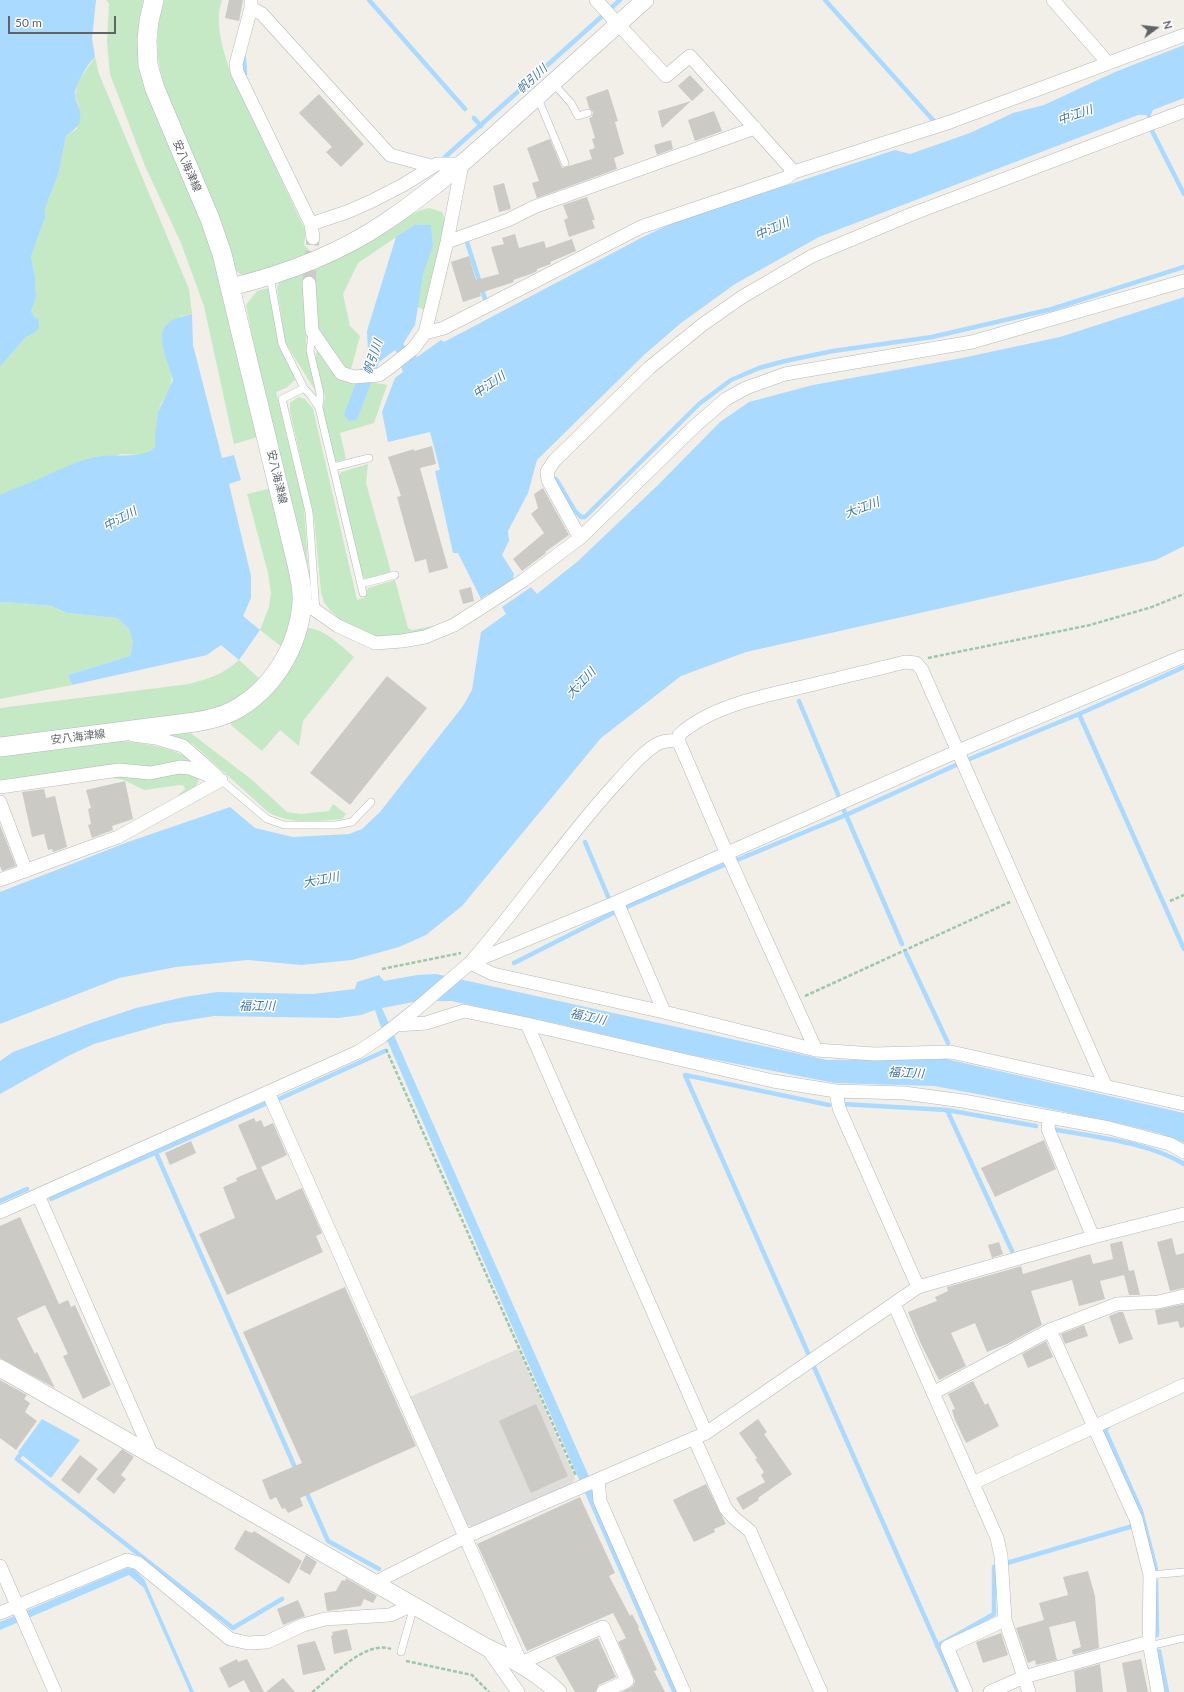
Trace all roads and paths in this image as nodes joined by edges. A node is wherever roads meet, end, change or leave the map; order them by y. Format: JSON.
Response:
{"nodes":[{"id":1,"x":154,"y":0,"type":"edge"},
{"id":2,"x":645,"y":0,"type":"edge"},
{"id":3,"x":1053,"y":0,"type":"edge"},
{"id":4,"x":598,"y":2,"type":"edge"},
{"id":5,"x":251,"y":4,"type":"edge"},
{"id":6,"x":615,"y":22,"type":"junction"},
{"id":7,"x":1184,"y":35,"type":"edge"},
{"id":8,"x":1108,"y":63,"type":"junction"},
{"id":9,"x":553,"y":82,"type":"junction"},
{"id":10,"x":538,"y":96,"type":"junction"},
{"id":11,"x":1184,"y":111,"type":"edge"},
{"id":12,"x":588,"y":113,"type":"dead end"},
{"id":13,"x":755,"y":128,"type":"junction"},
{"id":14,"x":565,"y":163,"type":"dead end"},
{"id":15,"x":462,"y":164,"type":"junction"},
{"id":16,"x":431,"y":166,"type":"junction"},
{"id":17,"x":794,"y":172,"type":"junction"},
{"id":18,"x":311,"y":224,"type":"junction"},
{"id":19,"x":313,"y":238,"type":"tunnel mouth"},
{"id":20,"x":447,"y":242,"type":"junction"},
{"id":21,"x":270,"y":277,"type":"junction"},
{"id":22,"x":1184,"y":281,"type":"edge"},
{"id":23,"x":309,"y":283,"type":"tunnel mouth"},
{"id":24,"x":231,"y":287,"type":"junction"},
{"id":25,"x":312,"y":331,"type":"junction"},
{"id":26,"x":425,"y":333,"type":"junction"},
{"id":27,"x":304,"y":388,"type":"junction"},
{"id":28,"x":319,"y":408,"type":"junction"},
{"id":29,"x":369,"y":458,"type":"dead end"},
{"id":30,"x":333,"y":468,"type":"junction"},
{"id":31,"x":580,"y":538,"type":"junction"},
{"id":32,"x":395,"y":575,"type":"dead end"},
{"id":33,"x":361,"y":584,"type":"junction"},
{"id":34,"x":363,"y":593,"type":"dead end"},
{"id":35,"x":1184,"y":594,"type":"edge"},
{"id":36,"x":309,"y":606,"type":"junction"},
{"id":37,"x":1184,"y":656,"type":"edge"},
{"id":38,"x":918,"y":666,"type":"junction"},
{"id":39,"x":118,"y":732,"type":"junction"},
{"id":40,"x":679,"y":742,"type":"junction"},
{"id":41,"x":0,"y":748,"type":"edge"},
{"id":42,"x":956,"y":752,"type":"junction"},
{"id":43,"x":221,"y":780,"type":"junction"},
{"id":44,"x":0,"y":786,"type":"edge"},
{"id":45,"x":0,"y":802,"type":"edge"},
{"id":46,"x":371,"y":802,"type":"dead end"},
{"id":47,"x":727,"y":854,"type":"junction"},
{"id":48,"x":26,"y":871,"type":"junction"},
{"id":49,"x":0,"y":880,"type":"edge"},
{"id":50,"x":1184,"y":895,"type":"edge"},
{"id":51,"x":1021,"y":897,"type":"junction"},
{"id":52,"x":1170,"y":901,"type":"dead end"},
{"id":53,"x":619,"y":907,"type":"junction"},
{"id":54,"x":465,"y":966,"type":"junction"},
{"id":55,"x":382,"y":969,"type":"dead end"},
{"id":56,"x":794,"y":1001,"type":"junction"},
{"id":57,"x":664,"y":1012,"type":"junction"},
{"id":58,"x":527,"y":1024,"type":"junction"},
{"id":59,"x":395,"y":1026,"type":"junction"},
{"id":60,"x":381,"y":1037,"type":"junction"},
{"id":61,"x":816,"y":1050,"type":"junction"},
{"id":62,"x":1106,"y":1087,"type":"junction"},
{"id":63,"x":836,"y":1091,"type":"junction"},
{"id":64,"x":268,"y":1092,"type":"junction"},
{"id":65,"x":1184,"y":1104,"type":"edge"},
{"id":66,"x":1049,"y":1118,"type":"junction"},
{"id":67,"x":1184,"y":1152,"type":"edge"},
{"id":68,"x":38,"y":1195,"type":"junction"},
{"id":69,"x":0,"y":1212,"type":"edge"},
{"id":70,"x":1184,"y":1214,"type":"edge"},
{"id":71,"x":1093,"y":1237,"type":"junction"},
{"id":72,"x":918,"y":1287,"type":"junction"},
{"id":73,"x":1184,"y":1296,"type":"edge"},
{"id":74,"x":894,"y":1304,"type":"junction"},
{"id":75,"x":1050,"y":1330,"type":"junction"},
{"id":76,"x":0,"y":1368,"type":"edge"},
{"id":77,"x":1184,"y":1385,"type":"edge"},
{"id":78,"x":933,"y":1393,"type":"junction"},
{"id":79,"x":1096,"y":1427,"type":"junction"},
{"id":80,"x":700,"y":1436,"type":"junction"},
{"id":81,"x":152,"y":1455,"type":"junction"},
{"id":82,"x":596,"y":1481,"type":"junction"},
{"id":83,"x":973,"y":1483,"type":"junction"},
{"id":84,"x":581,"y":1487,"type":"junction"},
{"id":85,"x":465,"y":1537,"type":"junction"},
{"id":86,"x":0,"y":1566,"type":"edge"},
{"id":87,"x":1184,"y":1572,"type":"edge"},
{"id":88,"x":1150,"y":1575,"type":"junction"},
{"id":89,"x":376,"y":1582,"type":"junction"},
{"id":90,"x":415,"y":1604,"type":"junction"},
{"id":91,"x":0,"y":1613,"type":"edge"},
{"id":92,"x":21,"y":1613,"type":"junction"},
{"id":93,"x":1005,"y":1620,"type":"junction"},
{"id":94,"x":1184,"y":1638,"type":"edge"},
{"id":95,"x":1149,"y":1644,"type":"junction"},
{"id":96,"x":486,"y":1647,"type":"junction"},
{"id":97,"x":401,"y":1652,"type":"junction"},
{"id":98,"x":521,"y":1663,"type":"junction"},
{"id":99,"x":1024,"y":1677,"type":"junction"},
{"id":100,"x":55,"y":1692,"type":"edge"},
{"id":101,"x":312,"y":1692,"type":"edge"},
{"id":102,"x":489,"y":1692,"type":"edge"},
{"id":103,"x":518,"y":1692,"type":"edge"},
{"id":104,"x":558,"y":1692,"type":"edge"},
{"id":105,"x":604,"y":1692,"type":"edge"},
{"id":106,"x":684,"y":1692,"type":"edge"},
{"id":107,"x":821,"y":1692,"type":"edge"},
{"id":108,"x":966,"y":1692,"type":"edge"},
{"id":109,"x":990,"y":1692,"type":"edge"},
{"id":110,"x":1029,"y":1692,"type":"edge"},
{"id":111,"x":1158,"y":1692,"type":"edge"}],
"edges":[{"from":1,"to":24,"type":"main road","name":"安八海津線"},
{"from":2,"to":6,"type":"street"},
{"from":3,"to":8,"type":"street"},
{"from":4,"to":6,"type":"street"},
{"from":5,"to":16,"type":"street"},
{"from":5,"to":18,"type":"street"},
{"from":6,"to":9,"type":"street"},
{"from":6,"to":13,"type":"street"},
{"from":7,"to":8,"type":"street"},
{"from":8,"to":17,"type":"street"},
{"from":9,"to":10,"type":"street"},
{"from":9,"to":12,"type":"lane"},
{"from":10,"to":14,"type":"lane"},
{"from":10,"to":15,"type":"street"},
{"from":11,"to":31,"type":"street"},
{"from":13,"to":17,"type":"street"},
{"from":13,"to":20,"type":"street"},
{"from":15,"to":16,"type":"street"},
{"from":15,"to":20,"type":"street"},
{"from":15,"to":21,"type":"street"},
{"from":16,"to":18,"type":"street"},
{"from":17,"to":26,"type":"street"},
{"from":18,"to":19,"type":"street"},
{"from":20,"to":26,"type":"street"},
{"from":21,"to":24,"type":"street"},
{"from":21,"to":27,"type":"lane"},
{"from":22,"to":31,"type":"street"},
{"from":23,"to":25,"type":"street"},
{"from":24,"to":36,"type":"main road","name":"安八海津線"},
{"from":25,"to":26,"type":"street"},
{"from":25,"to":28,"type":"lane"},
{"from":27,"to":28,"type":"lane"},
{"from":27,"to":36,"type":"lane"},
{"from":28,"to":30,"type":"lane"},
{"from":29,"to":30,"type":"lane"},
{"from":30,"to":33,"type":"lane"},
{"from":31,"to":36,"type":"street"},
{"from":32,"to":33,"type":"lane"},
{"from":33,"to":34,"type":"lane"},
{"from":35,"to":38,"type":"path"},
{"from":36,"to":39,"type":"main road","name":"安八海津線"},
{"from":37,"to":42,"type":"street"},
{"from":38,"to":40,"type":"street"},
{"from":38,"to":42,"type":"street"},
{"from":39,"to":41,"type":"main road","name":"安八海津線"},
{"from":39,"to":43,"type":"street"},
{"from":40,"to":47,"type":"street"},
{"from":40,"to":54,"type":"street"},
{"from":42,"to":47,"type":"street"},
{"from":42,"to":51,"type":"street"},
{"from":43,"to":44,"type":"street"},
{"from":43,"to":46,"type":"lane"},
{"from":43,"to":48,"type":"street"},
{"from":45,"to":48,"type":"street"},
{"from":47,"to":53,"type":"street"},
{"from":47,"to":56,"type":"street"},
{"from":48,"to":49,"type":"street"},
{"from":50,"to":52,"type":"path"},
{"from":51,"to":56,"type":"path"},
{"from":51,"to":62,"type":"street"},
{"from":53,"to":54,"type":"street"},
{"from":53,"to":57,"type":"street"},
{"from":54,"to":55,"type":"path"},
{"from":54,"to":57,"type":"street"},
{"from":54,"to":59,"type":"street"},
{"from":56,"to":61,"type":"street"},
{"from":57,"to":61,"type":"street"},
{"from":58,"to":59,"type":"street"},
{"from":58,"to":63,"type":"street"},
{"from":58,"to":80,"type":"street"},
{"from":59,"to":60,"type":"street"},
{"from":60,"to":64,"type":"street"},
{"from":60,"to":84,"type":"path"},
{"from":61,"to":62,"type":"street"},
{"from":62,"to":65,"type":"street"},
{"from":63,"to":66,"type":"street"},
{"from":63,"to":72,"type":"street"},
{"from":64,"to":68,"type":"street"},
{"from":64,"to":85,"type":"street"},
{"from":66,"to":67,"type":"street"},
{"from":66,"to":71,"type":"street"},
{"from":68,"to":69,"type":"street"},
{"from":68,"to":81,"type":"street"},
{"from":70,"to":71,"type":"street"},
{"from":71,"to":72,"type":"street"},
{"from":72,"to":74,"type":"street"},
{"from":73,"to":75,"type":"street"},
{"from":74,"to":78,"type":"street"},
{"from":74,"to":80,"type":"street"},
{"from":75,"to":78,"type":"street"},
{"from":75,"to":79,"type":"street"},
{"from":76,"to":81,"type":"street"},
{"from":77,"to":79,"type":"street"},
{"from":78,"to":83,"type":"street"},
{"from":79,"to":83,"type":"street"},
{"from":79,"to":88,"type":"street"},
{"from":80,"to":82,"type":"street"},
{"from":80,"to":107,"type":"street"},
{"from":81,"to":89,"type":"street"},
{"from":82,"to":84,"type":"street"},
{"from":82,"to":106,"type":"street"},
{"from":83,"to":93,"type":"street"},
{"from":84,"to":85,"type":"street"},
{"from":85,"to":89,"type":"street"},
{"from":85,"to":98,"type":"street"},
{"from":86,"to":92,"type":"street"},
{"from":87,"to":88,"type":"lane"},
{"from":88,"to":95,"type":"street"},
{"from":89,"to":90,"type":"street"},
{"from":90,"to":92,"type":"street"},
{"from":90,"to":96,"type":"street"},
{"from":90,"to":97,"type":"lane"},
{"from":91,"to":92,"type":"street"},
{"from":92,"to":100,"type":"street"},
{"from":93,"to":99,"type":"street"},
{"from":93,"to":108,"type":"street"},
{"from":94,"to":95,"type":"lane"},
{"from":95,"to":99,"type":"street"},
{"from":95,"to":111,"type":"street"},
{"from":96,"to":98,"type":"street"},
{"from":96,"to":103,"type":"street"},
{"from":97,"to":101,"type":"path"},
{"from":97,"to":102,"type":"path"},
{"from":98,"to":104,"type":"street"},
{"from":98,"to":105,"type":"street"},
{"from":99,"to":109,"type":"street"},
{"from":99,"to":110,"type":"street"}]}
